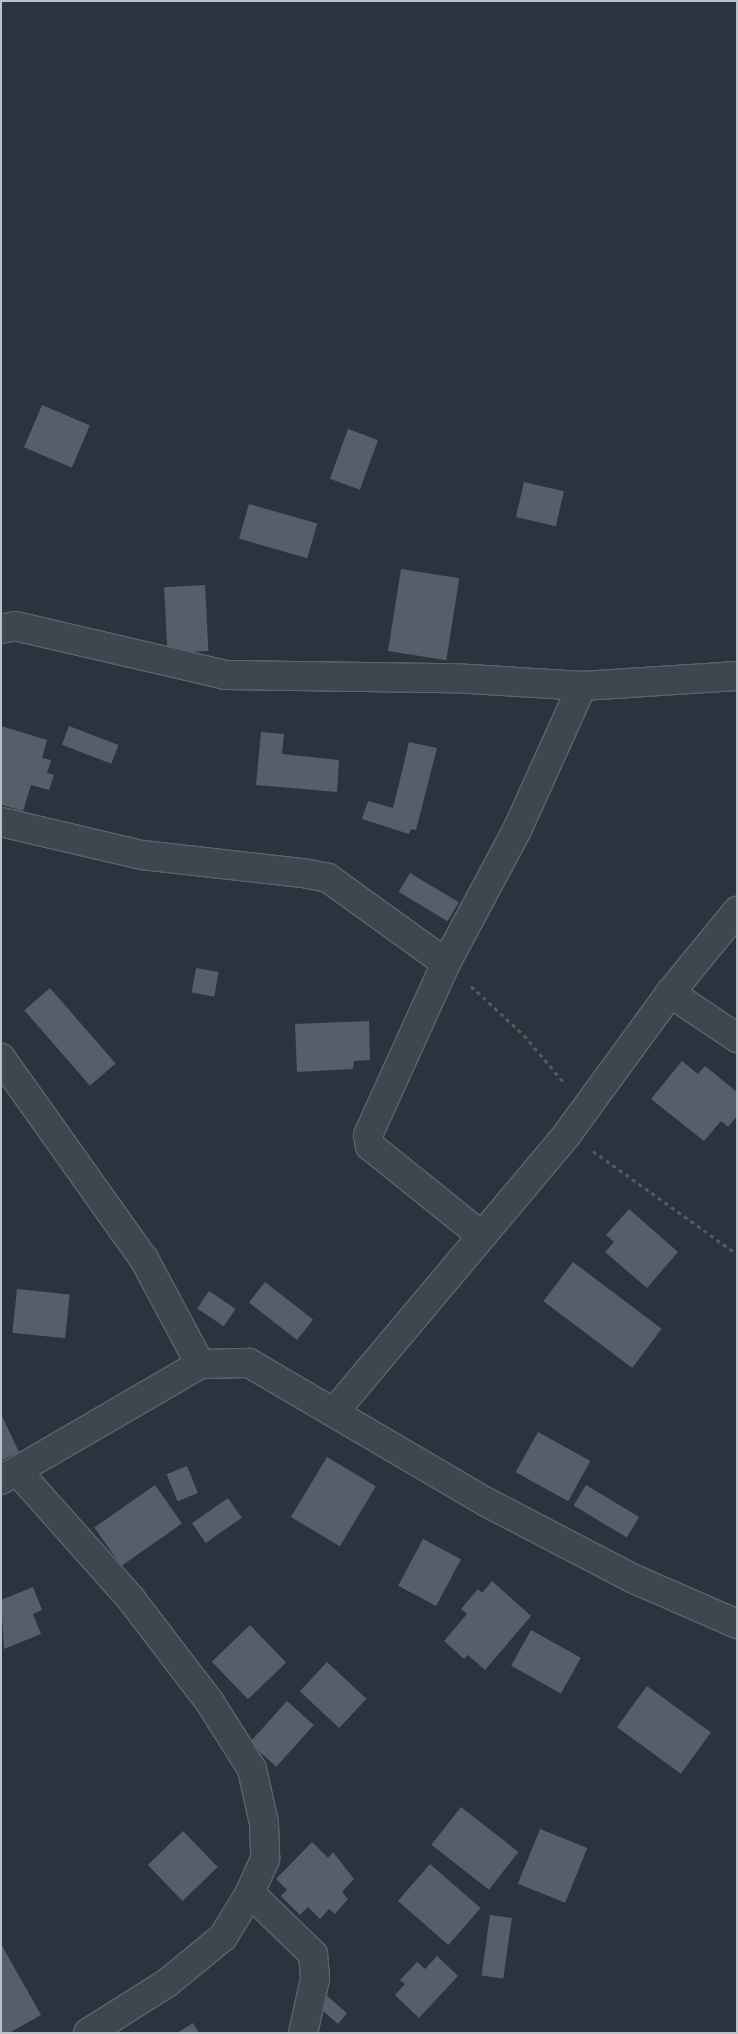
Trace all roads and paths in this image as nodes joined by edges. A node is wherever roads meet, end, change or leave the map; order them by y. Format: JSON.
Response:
{"nodes":[{"id":1,"x":1,"y":629,"type":"edge"},
{"id":2,"x":737,"y":676,"type":"edge"},
{"id":3,"x":582,"y":686,"type":"junction"},
{"id":4,"x":1,"y":822,"type":"edge"},
{"id":5,"x":737,"y":910,"type":"edge"},
{"id":6,"x":446,"y":962,"type":"junction"},
{"id":7,"x":670,"y":993,"type":"junction"},
{"id":8,"x":737,"y":1038,"type":"edge"},
{"id":9,"x":1,"y":1058,"type":"edge"},
{"id":10,"x":586,"y":1110,"type":"junction"},
{"id":11,"x":568,"y":1133,"type":"junction"},
{"id":12,"x":482,"y":1236,"type":"junction"},
{"id":13,"x":737,"y":1254,"type":"edge"},
{"id":14,"x":200,"y":1364,"type":"junction"},
{"id":15,"x":335,"y":1411,"type":"junction"},
{"id":16,"x":10,"y":1476,"type":"edge"},
{"id":17,"x":737,"y":1600,"type":"edge"},
{"id":18,"x":711,"y":1611,"type":"junction"},
{"id":19,"x":737,"y":1624,"type":"edge"},
{"id":20,"x":250,"y":1893,"type":"junction"},
{"id":21,"x":88,"y":2033,"type":"edge"},
{"id":22,"x":303,"y":2033,"type":"edge"}],
"edges":[{"from":1,"to":3,"type":"street"},
{"from":2,"to":3,"type":"street"},
{"from":3,"to":6,"type":"street"},
{"from":4,"to":6,"type":"street"},
{"from":5,"to":7,"type":"street"},
{"from":6,"to":10,"type":"path"},
{"from":6,"to":12,"type":"street"},
{"from":7,"to":8,"type":"street"},
{"from":7,"to":10,"type":"street"},
{"from":9,"to":14,"type":"street"},
{"from":10,"to":11,"type":"street"},
{"from":11,"to":12,"type":"street"},
{"from":11,"to":13,"type":"path"},
{"from":12,"to":15,"type":"street"},
{"from":14,"to":15,"type":"street"},
{"from":14,"to":16,"type":"street"},
{"from":15,"to":18,"type":"street"},
{"from":16,"to":20,"type":"street"},
{"from":17,"to":18,"type":"street"},
{"from":18,"to":19,"type":"street"},
{"from":20,"to":21,"type":"street"},
{"from":20,"to":22,"type":"street"}]}
